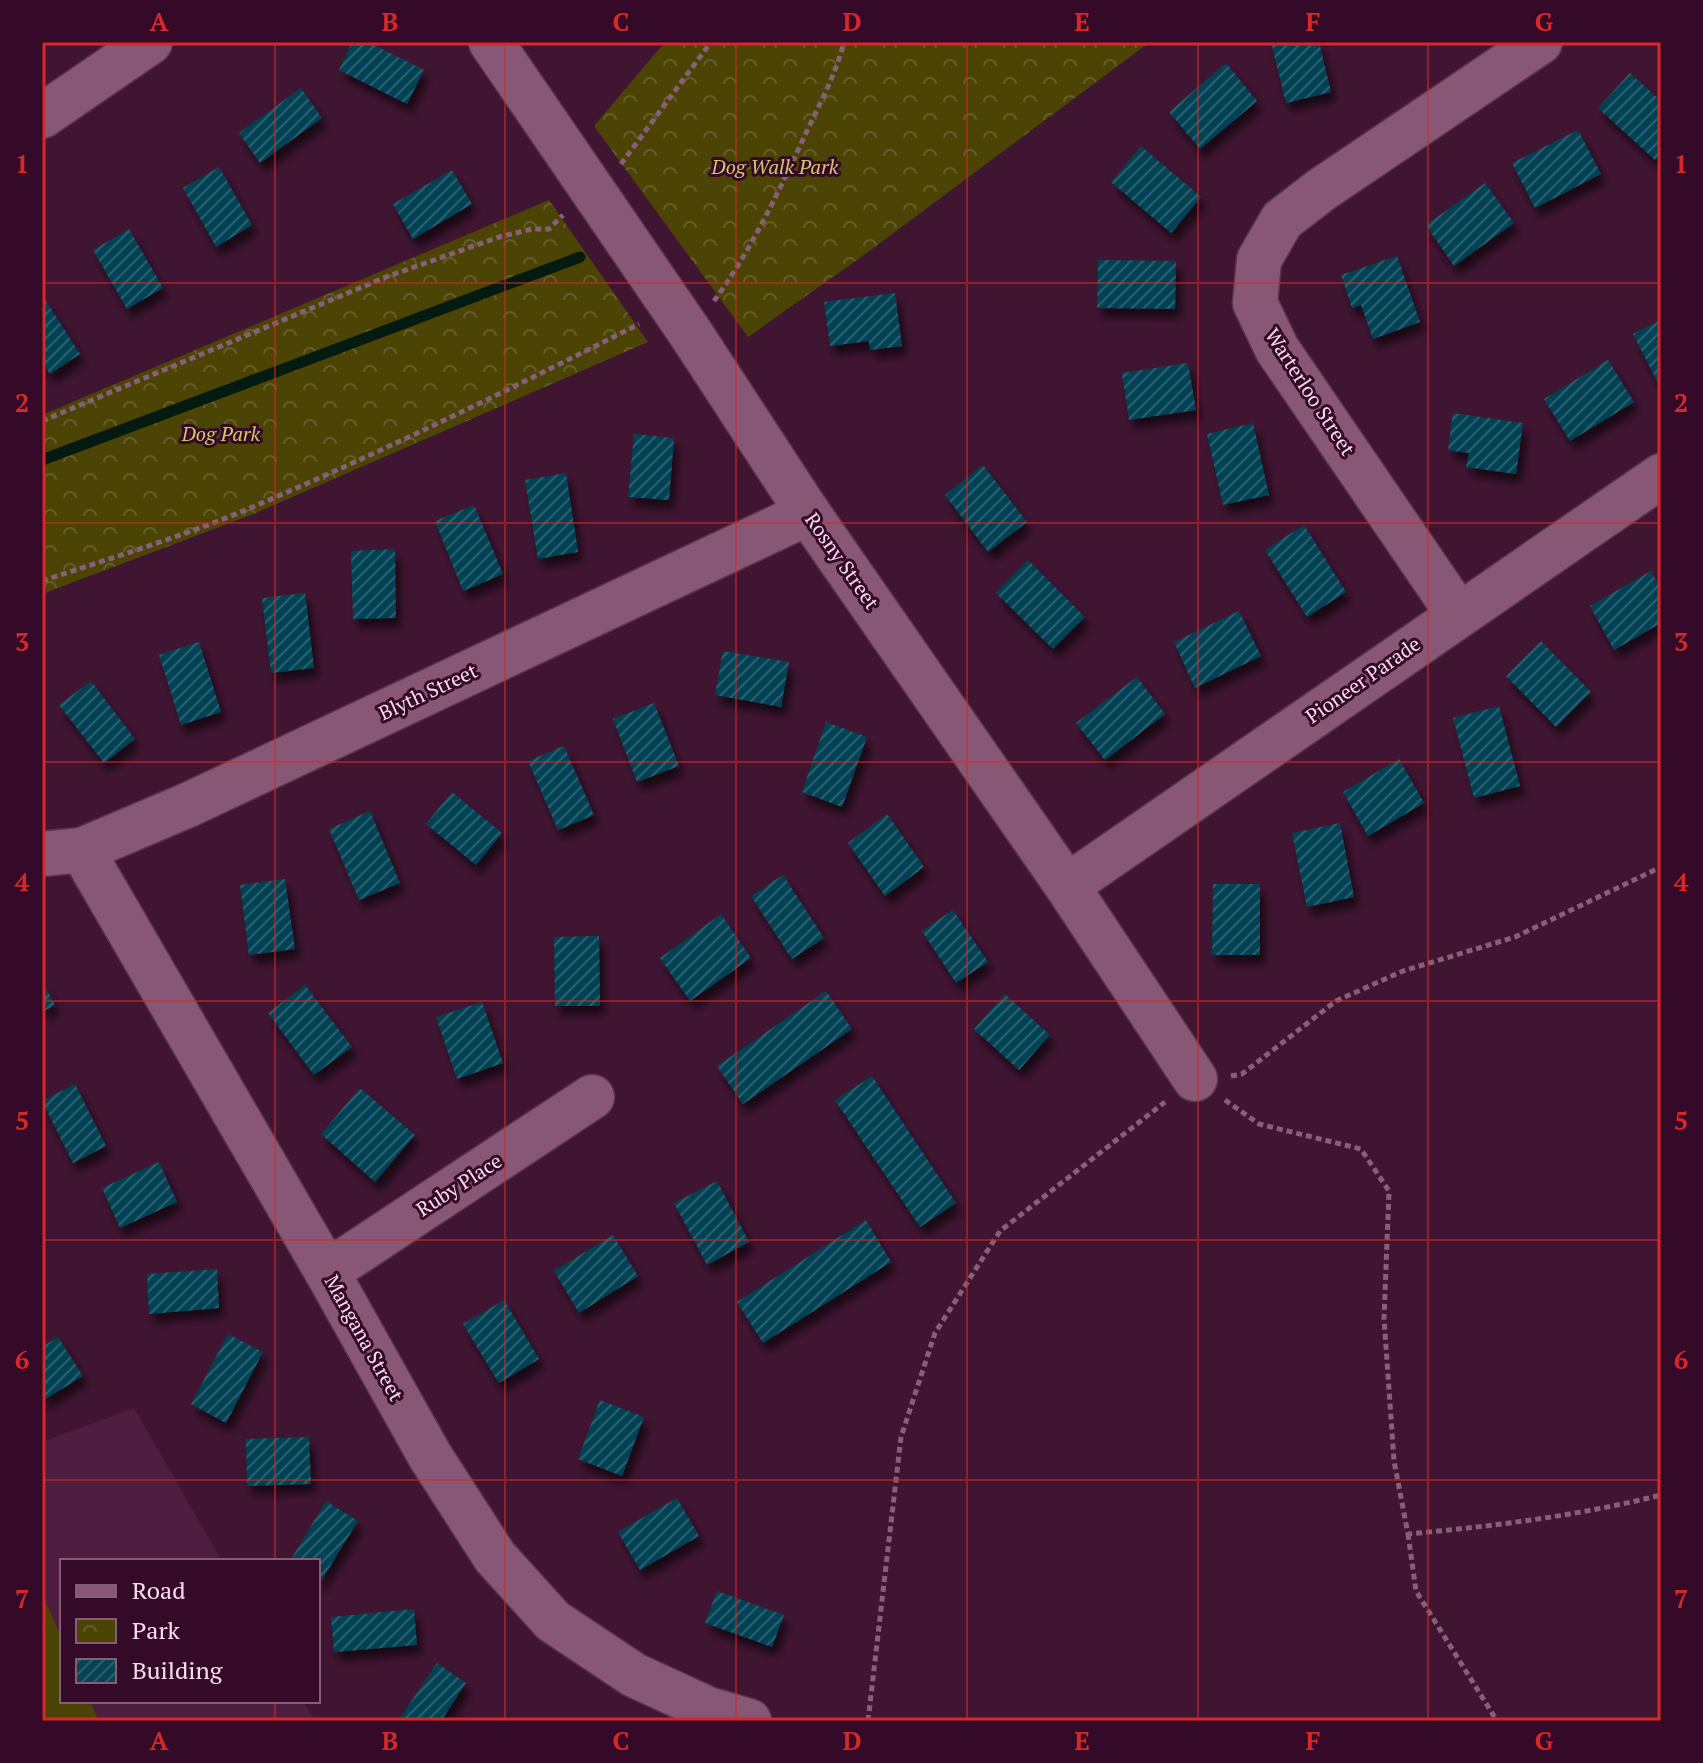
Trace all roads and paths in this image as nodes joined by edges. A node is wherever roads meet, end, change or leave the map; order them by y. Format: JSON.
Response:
{"nodes":[{"id":1,"x":150,"y":42,"type":"edge"},
{"id":2,"x":491,"y":42,"type":"edge"},
{"id":3,"x":711,"y":42,"type":"edge"},
{"id":4,"x":844,"y":42,"type":"edge"},
{"id":5,"x":1540,"y":42,"type":"edge"},
{"id":6,"x":42,"y":116,"type":"edge"},
{"id":7,"x":597,"y":201,"type":"junction"},
{"id":8,"x":681,"y":321,"type":"junction"},
{"id":9,"x":42,"y":421,"type":"edge"},
{"id":10,"x":1661,"y":476,"type":"edge"},
{"id":11,"x":808,"y":513,"type":"junction"},
{"id":12,"x":42,"y":581,"type":"edge"},
{"id":13,"x":1458,"y":614,"type":"junction"},
{"id":14,"x":62,"y":852,"type":"edge"},
{"id":15,"x":1661,"y":867,"type":"edge"},
{"id":16,"x":1067,"y":886,"type":"junction"},
{"id":17,"x":1195,"y":1079,"type":"junction"},
{"id":18,"x":592,"y":1097,"type":"dead end"},
{"id":19,"x":327,"y":1272,"type":"junction"},
{"id":20,"x":1661,"y":1495,"type":"edge"},
{"id":21,"x":1408,"y":1534,"type":"junction"},
{"id":22,"x":749,"y":1721,"type":"edge"},
{"id":23,"x":868,"y":1721,"type":"edge"},
{"id":24,"x":1497,"y":1721,"type":"edge"}],
"edges":[{"from":1,"to":6,"type":"street"},
{"from":2,"to":7,"type":"street","name":"Rosny Street"},
{"from":3,"to":7,"type":"path"},
{"from":4,"to":8,"type":"path"},
{"from":5,"to":13,"type":"street","name":"Warterloo Street"},
{"from":7,"to":8,"type":"street","name":"Rosny Street"},
{"from":7,"to":9,"type":"path"},
{"from":8,"to":11,"type":"street","name":"Rosny Street"},
{"from":8,"to":12,"type":"path"},
{"from":10,"to":13,"type":"street","name":"Pioneer Parade"},
{"from":11,"to":14,"type":"street","name":"Blyth Street"},
{"from":11,"to":16,"type":"street","name":"Rosny Street"},
{"from":13,"to":16,"type":"street","name":"Pioneer Parade"},
{"from":14,"to":19,"type":"street","name":"Mangana Street"},
{"from":15,"to":17,"type":"path"},
{"from":16,"to":17,"type":"street","name":"Rosny Street"},
{"from":17,"to":21,"type":"path"},
{"from":17,"to":23,"type":"path"},
{"from":18,"to":19,"type":"street","name":"Ruby Place"},
{"from":19,"to":22,"type":"street","name":"Mangana Street"},
{"from":20,"to":21,"type":"path"},
{"from":21,"to":24,"type":"path"}]}
